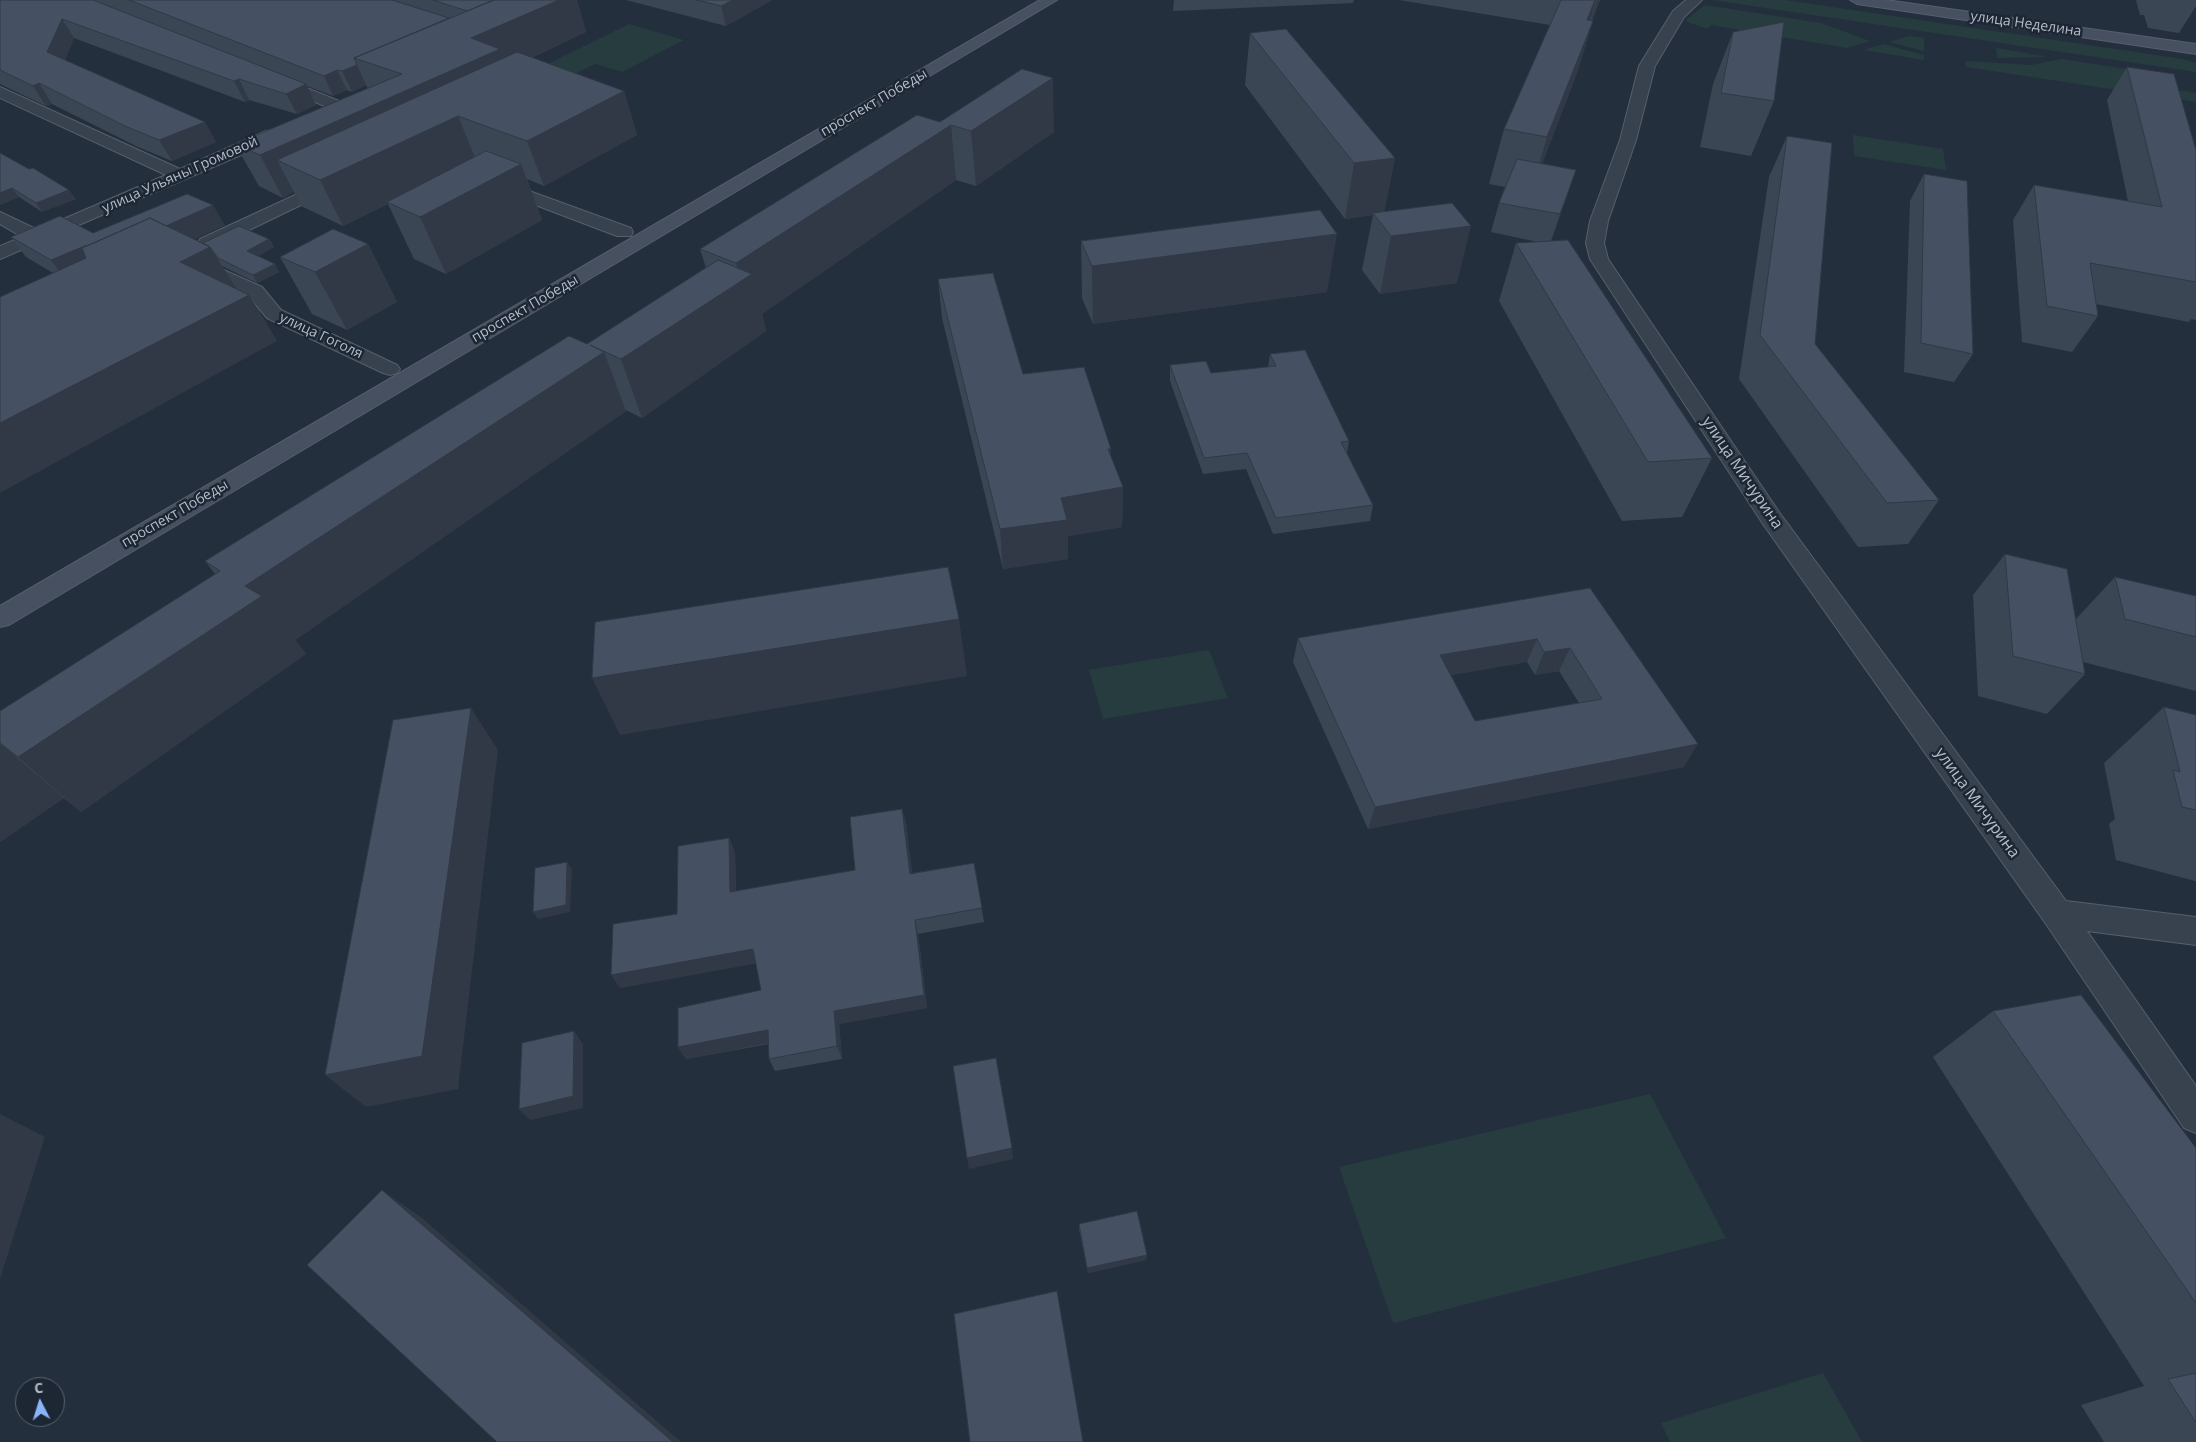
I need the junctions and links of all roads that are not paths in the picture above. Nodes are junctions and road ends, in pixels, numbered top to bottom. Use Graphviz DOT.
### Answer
graph roads {
  1 [pos="1021,0"];
  2 [pos="1050,0"];
  3 [pos="1695,0"];
  4 [pos="1857,0"];
  5 [pos="2196,48"];
  6 [pos="264,76"];
  7 [pos="0,92"];
  8 [pos="356,98"];
  9 [pos="338,106"];
  10 [pos="320,113"];
  11 [pos="285,129"];
  12 [pos="180,175"];
  13 [pos="348,176"];
  14 [pos="510,189"];
  15 [pos="0,217"];
  16 [pos="624,232"];
  17 [pos="37,237"];
  18 [pos="0,254"];
  19 [pos="390,368"];
  20 [pos="34,576"];
  21 [pos="0,618"];
  22 [pos="2057,914"];
  23 [pos="2196,931"];
  24 [pos="2196,1116"];
  1 -- 16 [label="main road, проспект Победы"];
  2 -- 21 [label="main road, проспект Победы"];
  3 -- 22 [label="street, улица Мичурина"];
  4 -- 5 [label="main road, улица Неделина"];
  6 -- 9 [label="street"];
  7 -- 12 [label="street"];
  8 -- 9 [label="street"];
  9 -- 10 [label="street"];
  11 -- 12 [label="street, улица Ульяны Громовой"];
  12 -- 17 [label="street, улица Ульяны Громовой"];
  13 -- 19 [label="street, улица Гоголя"];
  14 -- 16 [label="street"];
  15 -- 17 [label="street"];
  16 -- 19 [label="main road, проспект Победы"];
  17 -- 18 [label="street, улица Ульяны Громовой"];
  19 -- 20 [label="main road, проспект Победы"];
  22 -- 23 [label="street"];
  22 -- 24 [label="street, улица Мичурина"];
}
